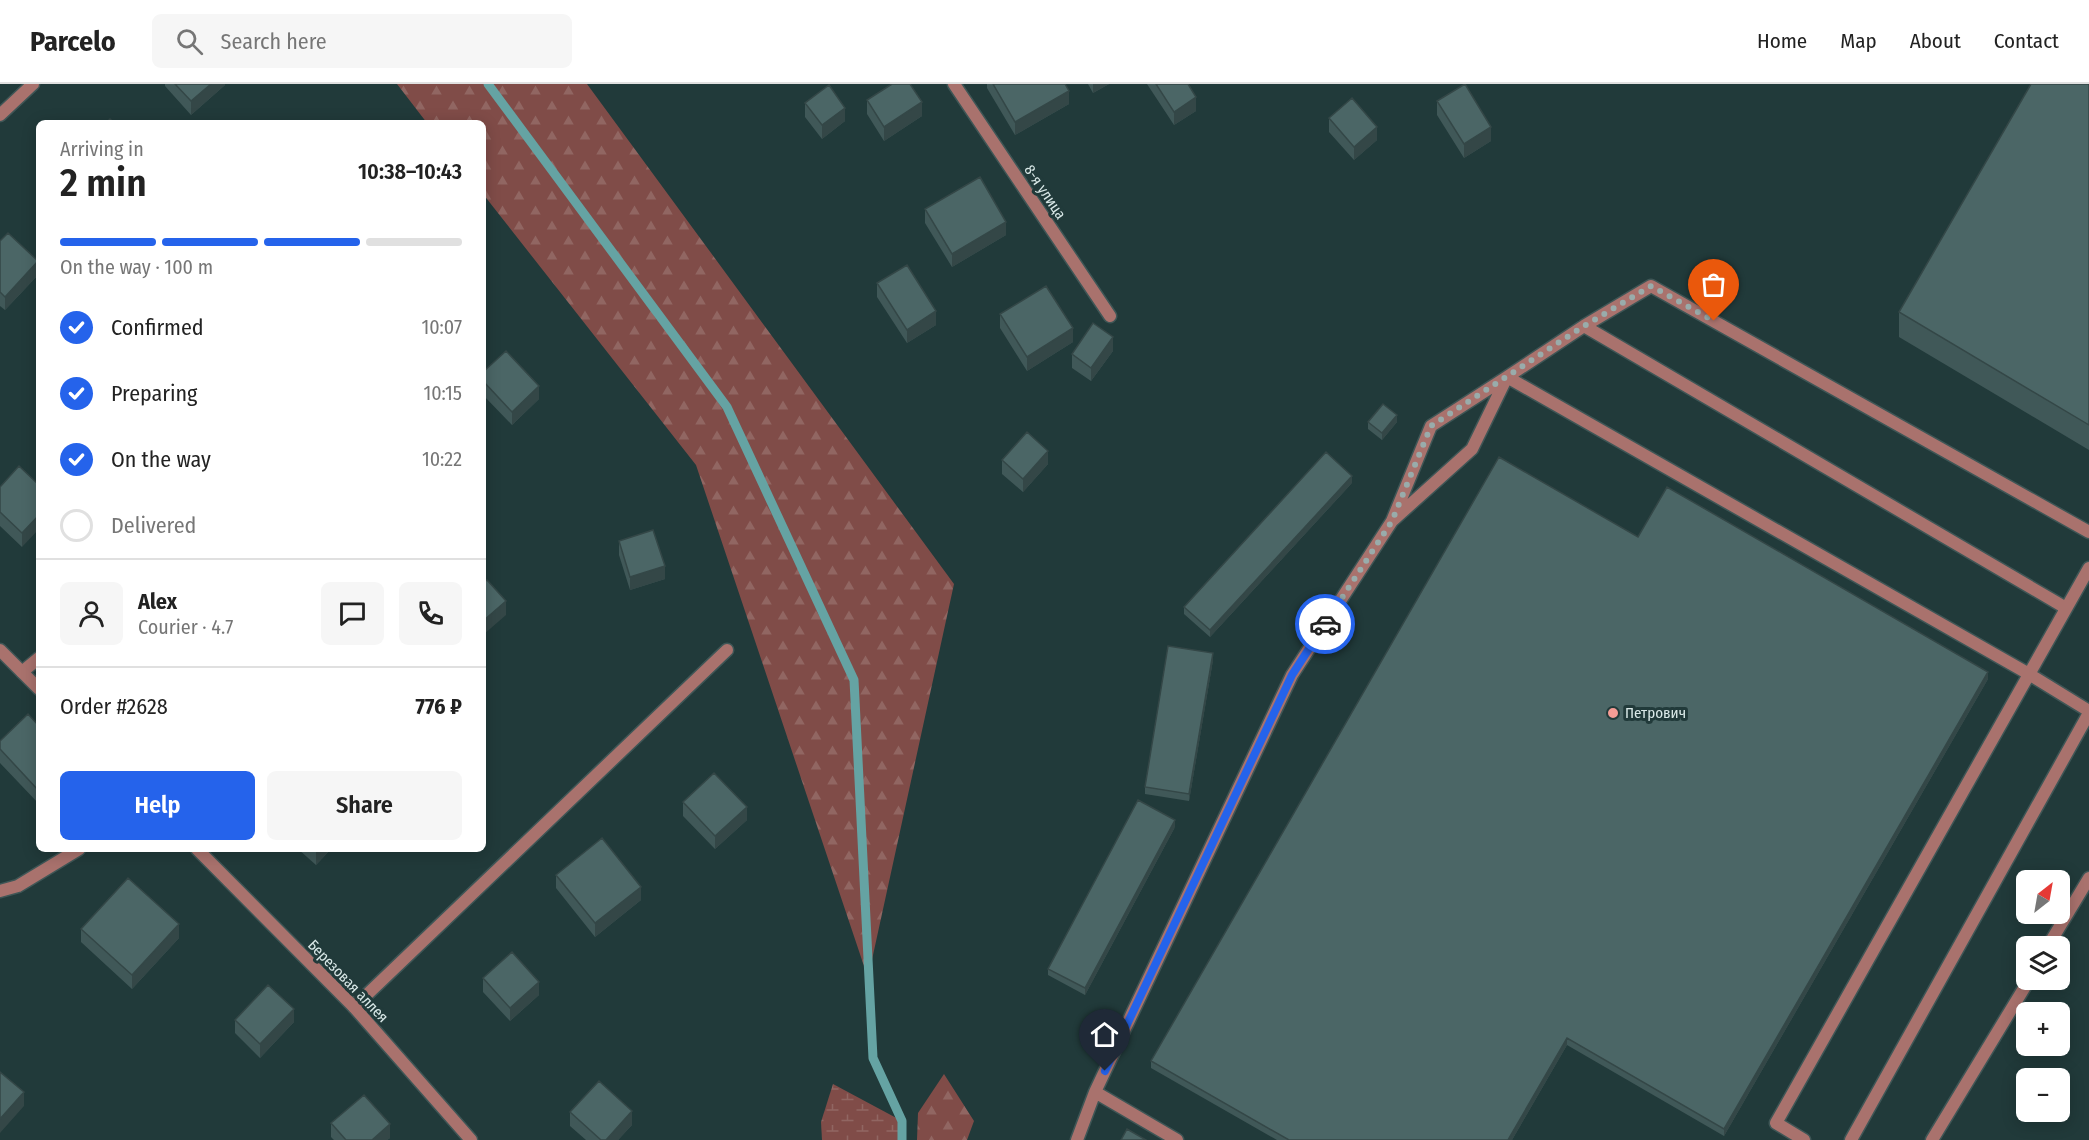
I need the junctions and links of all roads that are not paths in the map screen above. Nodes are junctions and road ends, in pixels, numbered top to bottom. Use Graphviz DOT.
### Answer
graph roads {
  1 [pos="33,84"];
  2 [pos="954,84"];
  3 [pos="0,115"];
  4 [pos="1110,316"];
  5 [pos="1584,326"];
  6 [pos="1507,377"];
  7 [pos="1392,521"];
  8 [pos="2089,532"];
  9 [pos="2089,568"];
  10 [pos="2066,608"];
  11 [pos="0,650"];
  12 [pos="727,650"];
  13 [pos="36,660"];
  14 [pos="22,672"];
  15 [pos="2029,674"];
  16 [pos="36,686"];
  17 [pos="2089,712"];
  18 [pos="74,852"];
  19 [pos="200,852"];
  20 [pos="2089,878"];
  21 [pos="0,891"];
  22 [pos="2054,936"];
  23 [pos="2023,990"];
  24 [pos="354,1007"];
  25 [pos="1095,1092"];
  26 [pos="471,1140"];
  27 [pos="1077,1140"];
  28 [pos="1177,1140"];
  29 [pos="1804,1140"];
  30 [pos="1851,1140"];
  31 [pos="1932,1140"];
  1 -- 3 [label="street"];
  2 -- 4 [label="street, 8-я улица"];
  5 -- 6 [label="street"];
  5 -- 8 [label="street"];
  5 -- 10 [label="street"];
  6 -- 7 [label="street"];
  6 -- 7 [label="street"];
  6 -- 15 [label="street"];
  7 -- 25 [label="street"];
  9 -- 10 [label="street"];
  10 -- 15 [label="street"];
  11 -- 14 [label="street"];
  12 -- 24 [label="street"];
  13 -- 14 [label="street"];
  14 -- 16 [label="street"];
  15 -- 17 [label="street"];
  15 -- 29 [label="street"];
  17 -- 30 [label="street"];
  18 -- 21 [label="street"];
  19 -- 24 [label="street, Березовая аллея"];
  20 -- 22 [label="street"];
  23 -- 31 [label="street"];
  24 -- 26 [label="street, Березовая аллея"];
  25 -- 27 [label="street"];
  25 -- 28 [label="street"];
}
